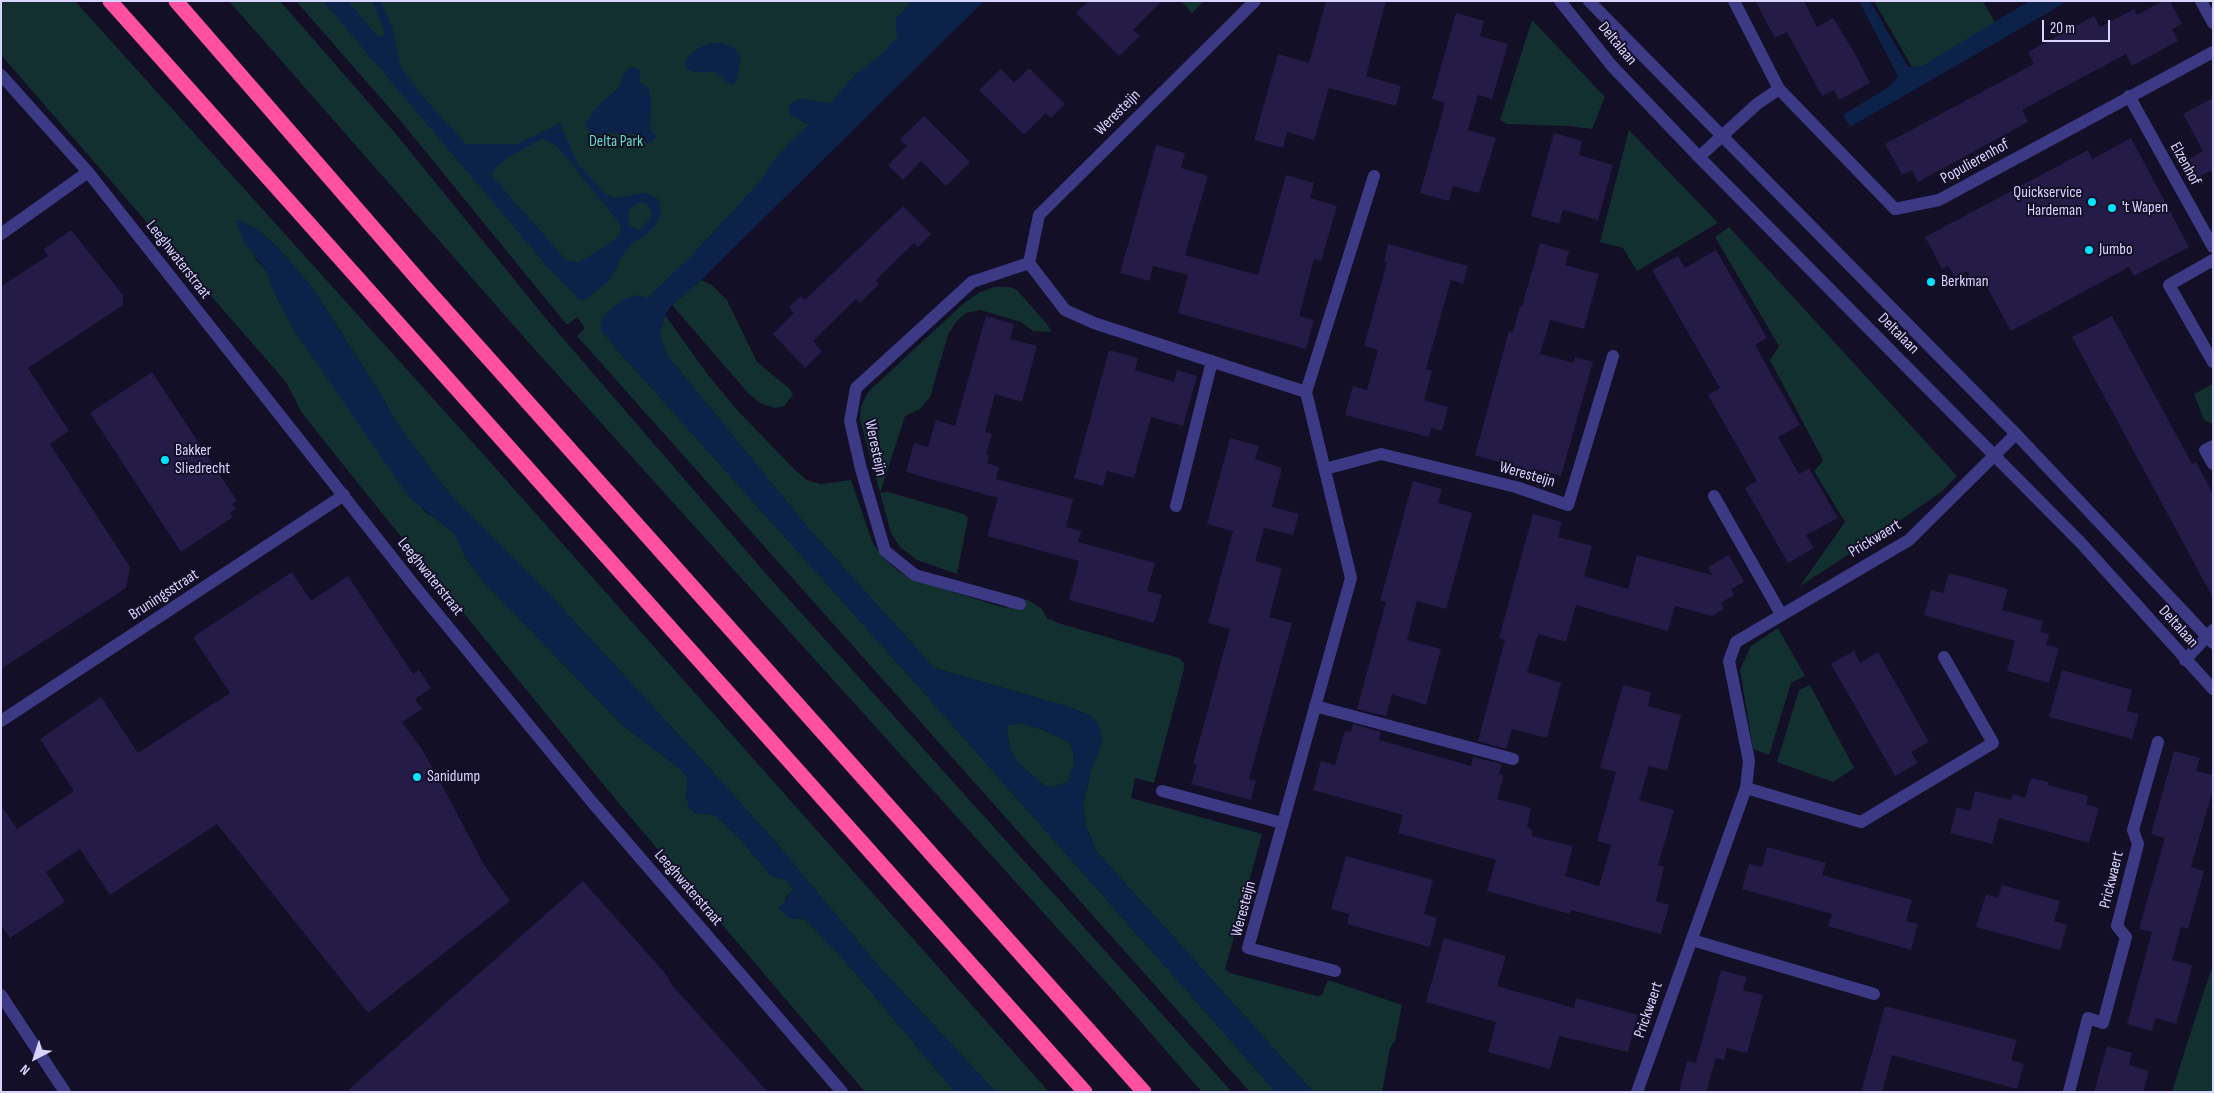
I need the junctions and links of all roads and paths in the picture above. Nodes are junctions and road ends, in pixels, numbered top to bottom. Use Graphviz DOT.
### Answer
graph roads {
  1 [pos="110,1"];
  2 [pos="176,1"];
  3 [pos="1255,1"];
  4 [pos="1560,1"];
  5 [pos="1589,1"];
  6 [pos="1734,1"];
  7 [pos="2201,1"];
  8 [pos="2213,23"];
  9 [pos="2213,52"];
  10 [pos="1,75"];
  11 [pos="1779,89"];
  12 [pos="2129,96"];
  13 [pos="1723,135"];
  14 [pos="1699,157"];
  15 [pos="88,172"];
  16 [pos="1374,176"];
  17 [pos="1,234"];
  18 [pos="2213,247"];
  19 [pos="2213,260"];
  20 [pos="1029,263"];
  21 [pos="1613,356"];
  22 [pos="1212,361"];
  23 [pos="2213,362"];
  24 [pos="1306,392"];
  25 [pos="2016,434"];
  26 [pos="2213,446"];
  27 [pos="1994,456"];
  28 [pos="2213,464"];
  29 [pos="1325,469"];
  30 [pos="344,495"];
  31 [pos="1714,496"];
  32 [pos="1176,506"];
  33 [pos="1020,604"];
  34 [pos="1781,614"];
  35 [pos="2211,637"];
  36 [pos="1944,657"];
  37 [pos="2185,660"];
  38 [pos="2213,689"];
  39 [pos="1315,706"];
  40 [pos="1,721"];
  41 [pos="2158,742"];
  42 [pos="1513,759"];
  43 [pos="1746,788"];
  44 [pos="1162,791"];
  45 [pos="1282,823"];
  46 [pos="1692,940"];
  47 [pos="1335,971"];
  48 [pos="1874,994"];
  49 [pos="1,995"];
  50 [pos="65,1092"];
  51 [pos="842,1092"];
  52 [pos="1085,1092"];
  53 [pos="1144,1092"];
  54 [pos="1637,1092"];
  55 [pos="2069,1092"];
  1 -- 52 [label="highway"];
  2 -- 53 [label="highway"];
  3 -- 20 [label="street, Weresteijn"];
  4 -- 14 [label="street, Deltalaan"];
  5 -- 13 [label="street, Deltalaan"];
  6 -- 11 [label="street, Populierenhof"];
  7 -- 8 [label="street"];
  9 -- 12 [label="street, Populierenhof"];
  10 -- 15 [label="street, Leeghwaterstraat"];
  11 -- 12 [label="street, Populierenhof"];
  11 -- 13 [label="street"];
  12 -- 18 [label="street, Elzenhof"];
  13 -- 14 [label="street"];
  13 -- 25 [label="street, Deltalaan"];
  14 -- 27 [label="street, Deltalaan"];
  15 -- 17 [label="street"];
  15 -- 30 [label="street, Leeghwaterstraat"];
  16 -- 24 [label="street"];
  19 -- 23 [label="street"];
  20 -- 22 [label="street"];
  20 -- 33 [label="street, Weresteijn"];
  21 -- 29 [label="street, Weresteijn"];
  22 -- 24 [label="street"];
  22 -- 32 [label="street"];
  24 -- 29 [label="street, Weresteijn"];
  25 -- 27 [label="street, Prickwaert"];
  25 -- 35 [label="street, Deltalaan"];
  26 -- 28 [label="street"];
  27 -- 34 [label="street, Prickwaert"];
  27 -- 37 [label="street, Deltalaan"];
  29 -- 39 [label="street, Weresteijn"];
  30 -- 40 [label="street, Bruningsstraat"];
  30 -- 51 [label="street, Leeghwaterstraat"];
  31 -- 34 [label="street"];
  34 -- 43 [label="street, Prickwaert"];
  35 -- 37 [label="street"];
  36 -- 43 [label="street"];
  37 -- 38 [label="street, Deltalaan"];
  39 -- 42 [label="street"];
  39 -- 45 [label="street, Weresteijn"];
  41 -- 55 [label="street, Prickwaert"];
  43 -- 46 [label="street, Prickwaert"];
  44 -- 45 [label="street"];
  45 -- 47 [label="street, Weresteijn"];
  46 -- 48 [label="street"];
  46 -- 54 [label="street, Prickwaert"];
  49 -- 50 [label="street"];
}
